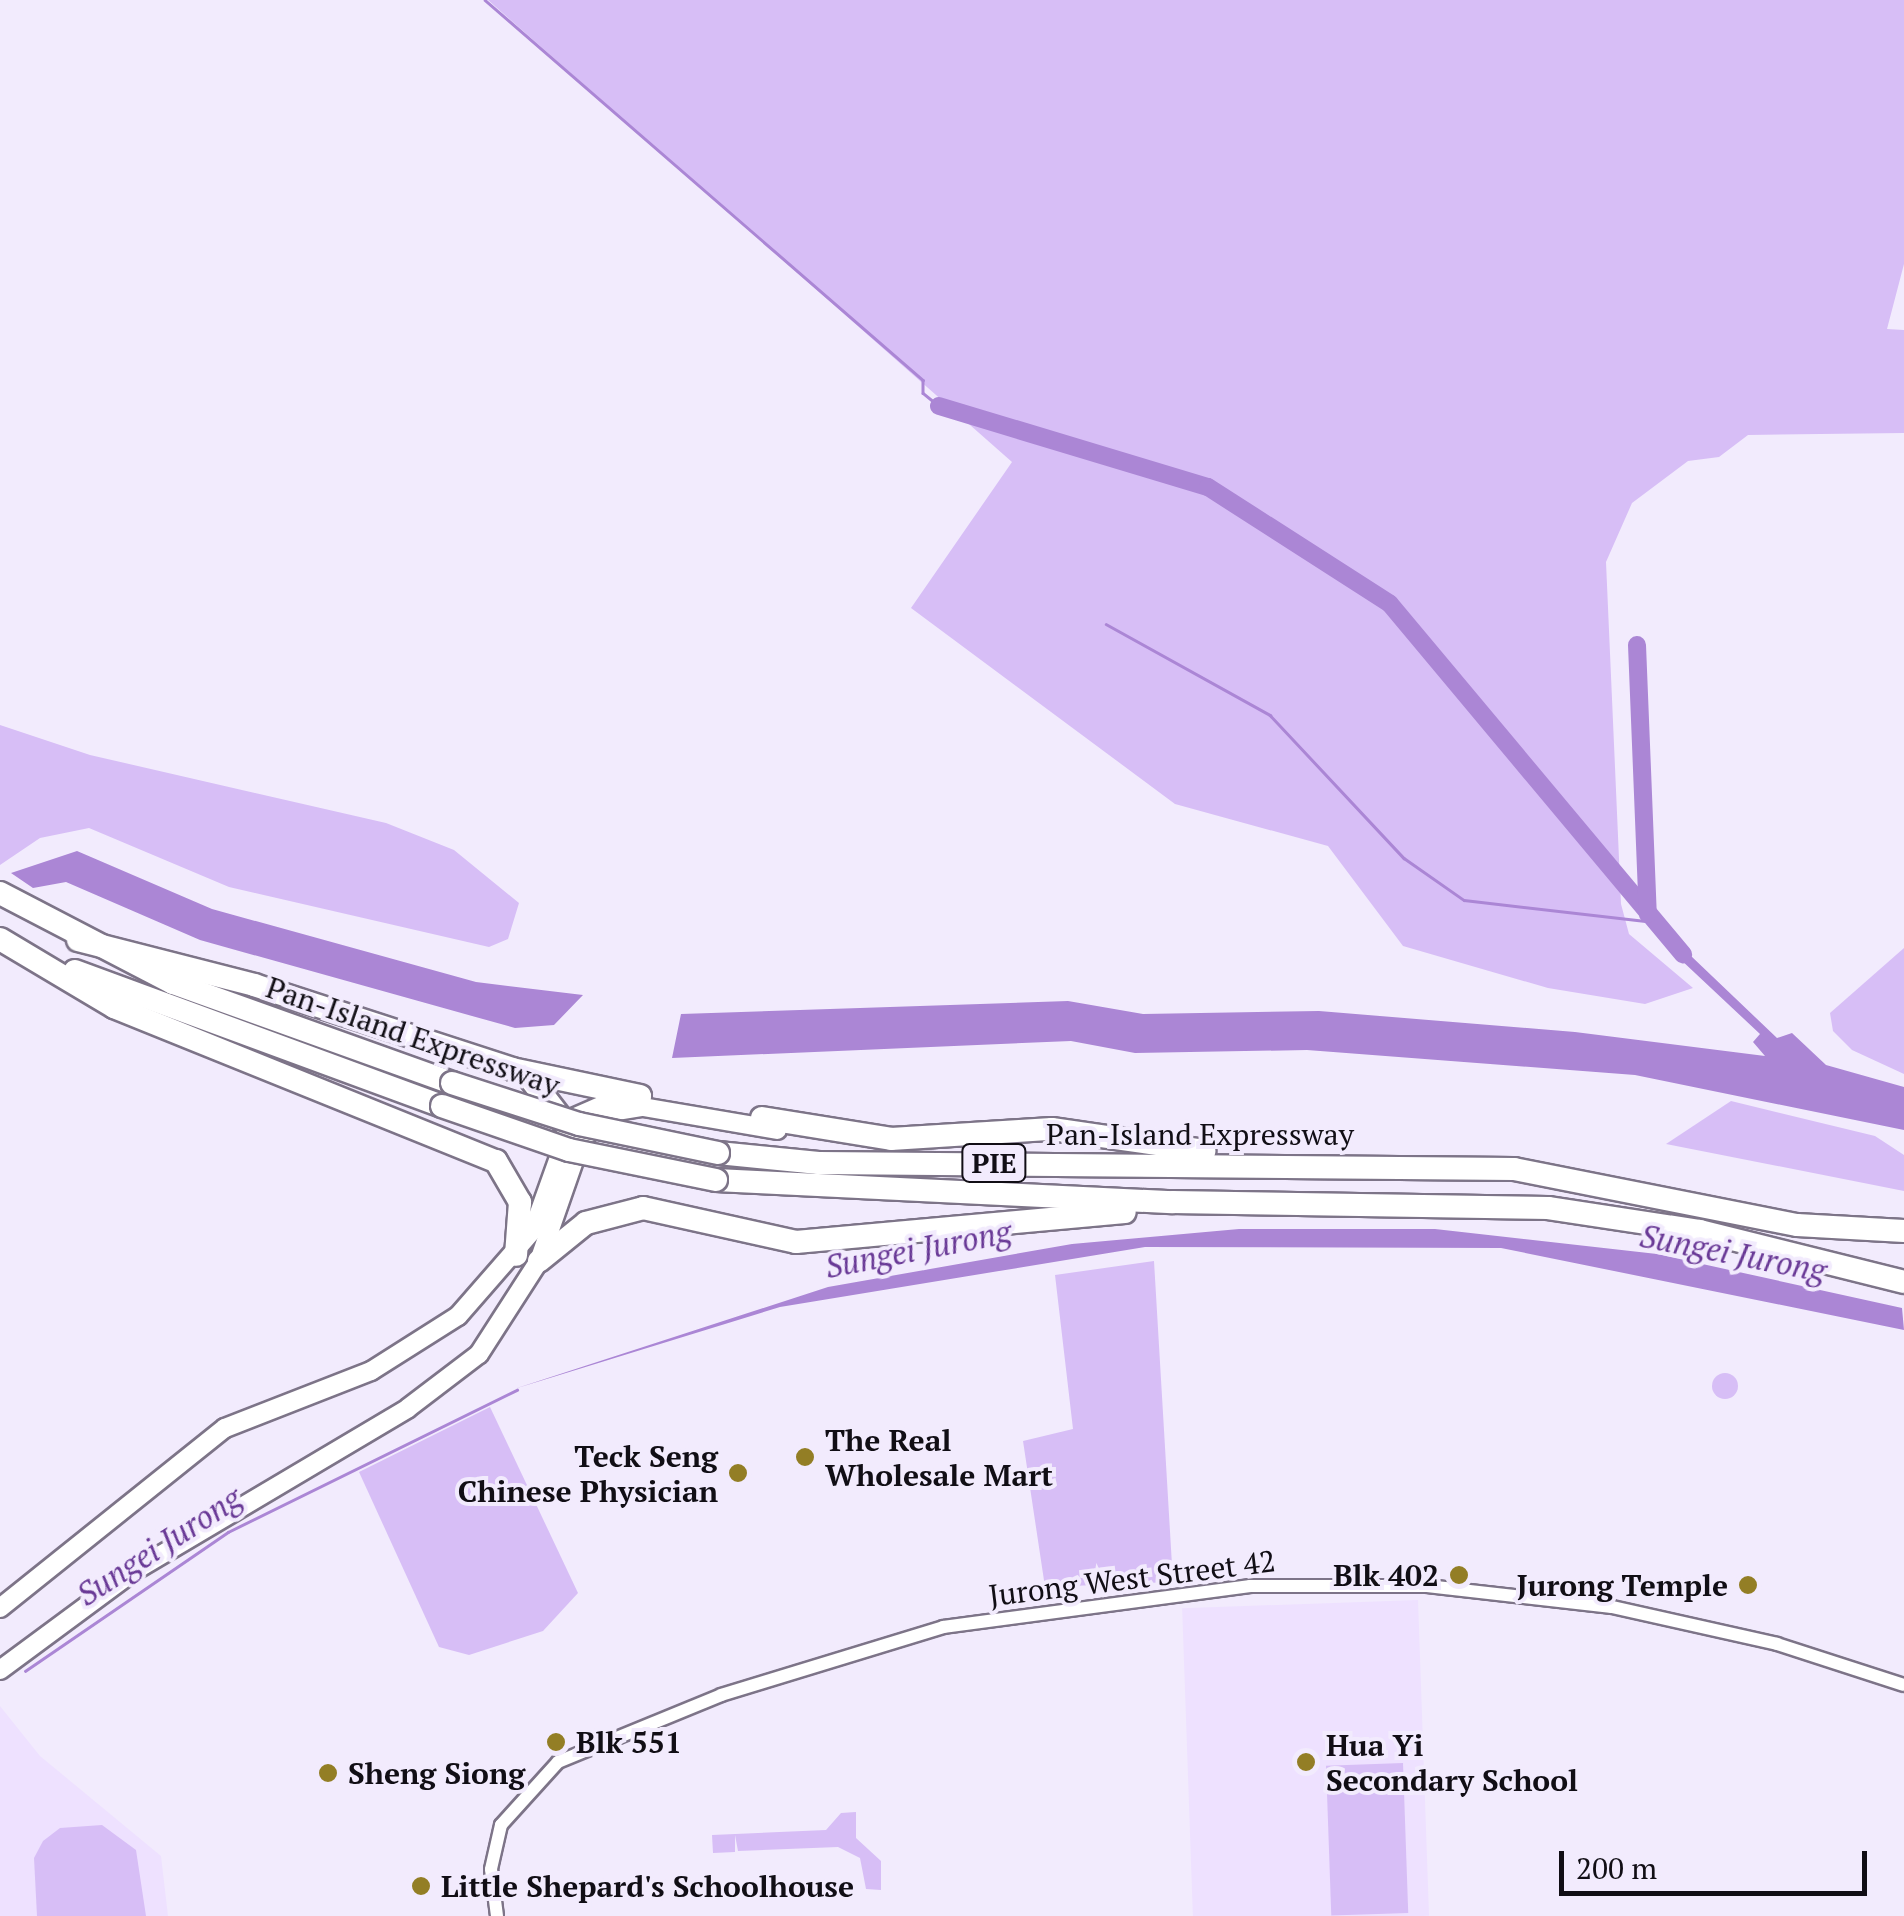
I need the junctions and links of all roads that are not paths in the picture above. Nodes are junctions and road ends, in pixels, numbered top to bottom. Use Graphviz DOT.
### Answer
graph roads {
  1 [pos="0,893"];
  2 [pos="0,938"];
  3 [pos="78,940"];
  4 [pos="512,1069"];
  5 [pos="640,1096"];
  6 [pos="762,1118"];
  7 [pos="816,1127"];
  8 [pos="575,1133"];
  9 [pos="1271,1164"];
  10 [pos="1198,1203"];
  11 [pos="1904,1231"];
  12 [pos="528,1258"];
  13 [pos="1904,1282"];
  14 [pos="0,1608"];
  15 [pos="0,1670"];
  16 [pos="1904,1685"];
  17 [pos="497,1916"];
  1 -- 3 [label="highway, Pan-Island Expressway / PIE"];
  2 -- 10 [label="highway, Pan-Island Expressway / PIE, bridge"];
  2 -- 12 [label="highway"];
  3 -- 4 [label="highway"];
  3 -- 9 [label="highway, Pan-Island Expressway / PIE, bridge"];
  4 -- 5 [label="highway"];
  4 -- 8 [label="highway"];
  5 -- 6 [label="main road"];
  5 -- 8 [label="main road"];
  6 -- 7 [label="highway"];
  7 -- 8 [label="main road"];
  7 -- 9 [label="highway"];
  8 -- 12 [label="main road"];
  9 -- 11 [label="highway, Pan-Island Expressway / PIE"];
  10 -- 12 [label="highway"];
  10 -- 13 [label="highway, Pan-Island Expressway / PIE"];
  12 -- 14 [label="main road"];
  12 -- 15 [label="main road"];
  16 -- 17 [label="street, Jurong West Street 42"];
}
